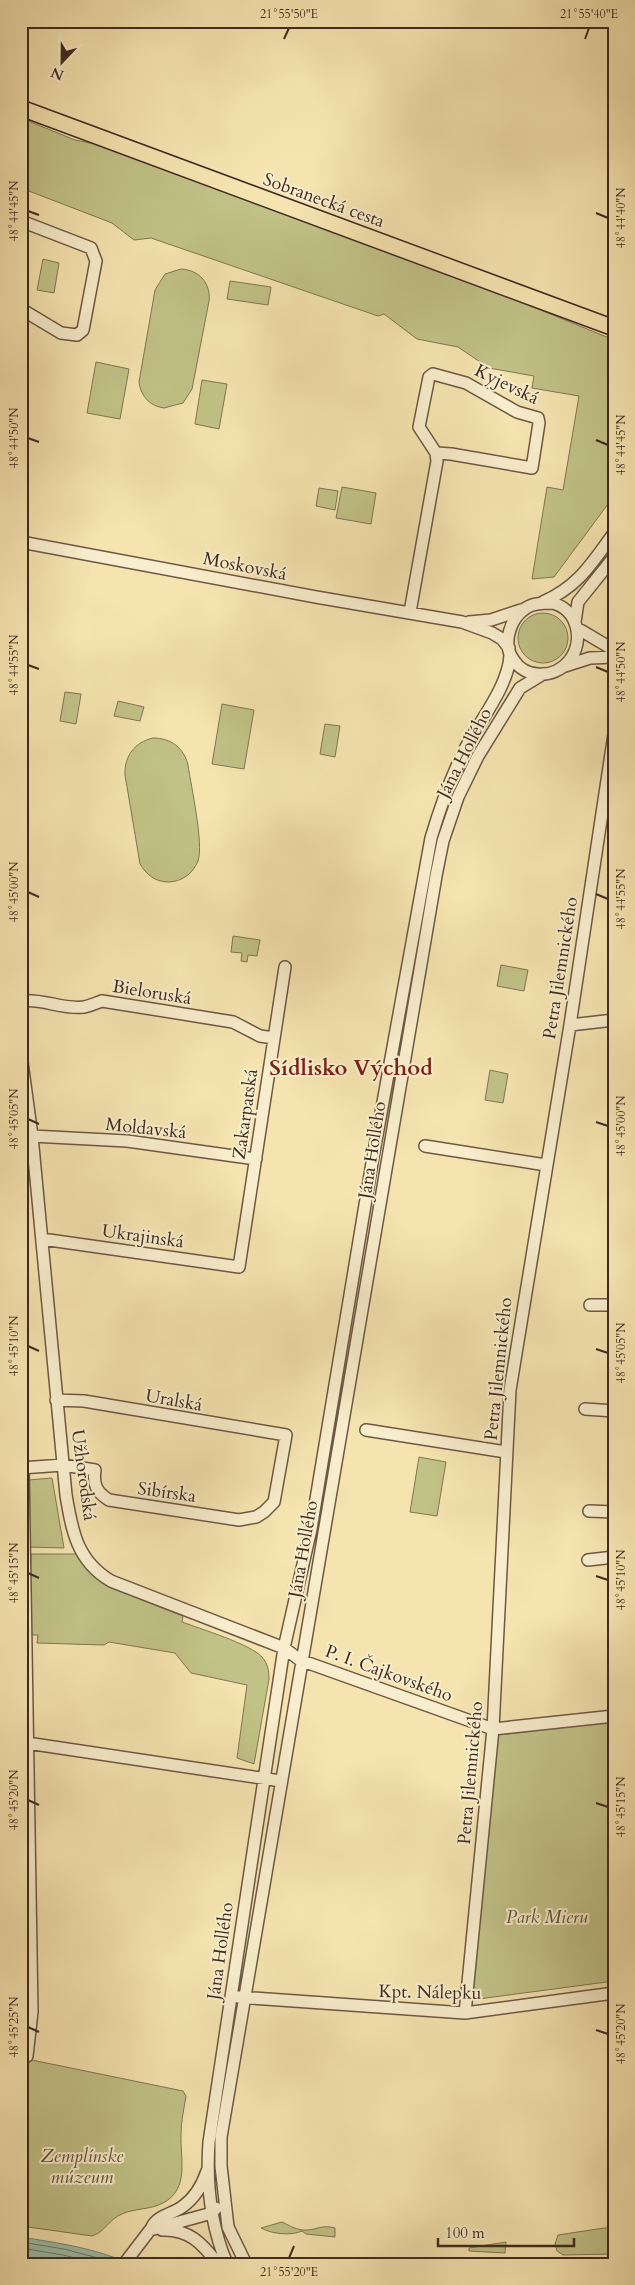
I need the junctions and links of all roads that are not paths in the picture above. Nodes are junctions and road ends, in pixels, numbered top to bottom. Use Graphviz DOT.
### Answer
graph roads {
  1 [pos="21,108"];
  2 [pos="21,221"];
  3 [pos="21,309"];
  4 [pos="614,328"];
  5 [pos="436,453"];
  6 [pos="614,533"];
  7 [pos="21,542"];
  8 [pos="614,557"];
  9 [pos="538,604"];
  10 [pos="525,608"];
  11 [pos="410,612"];
  12 [pos="462,622"];
  13 [pos="576,625"];
  14 [pos="614,650"];
  15 [pos="509,652"];
  16 [pos="614,658"];
  17 [pos="563,667"];
  18 [pos="543,674"];
  19 [pos="614,734"];
  20 [pos="445,794"];
  21 [pos="458,797"];
  22 [pos="410,948"];
  23 [pos="423,950"];
  24 [pos="285,966"];
  25 [pos="21,1001"];
  26 [pos="614,1020"];
  27 [pos="570,1025"];
  28 [pos="274,1038"];
  29 [pos="21,1055"];
  30 [pos="25,1111"];
  31 [pos="32,1136"];
  32 [pos="425,1146"];
  33 [pos="256,1159"];
  34 [pos="546,1166"];
  35 [pos="42,1239"];
  36 [pos="239,1267"];
  37 [pos="350,1303"];
  38 [pos="590,1305"];
  39 [pos="614,1305"];
  40 [pos="363,1306"];
  41 [pos="56,1400"];
  42 [pos="584,1409"];
  43 [pos="614,1411"];
  44 [pos="366,1430"];
  45 [pos="286,1435"];
  46 [pos="506,1452"];
  47 [pos="63,1465"];
  48 [pos="22,1468"];
  49 [pos="589,1511"];
  50 [pos="614,1512"];
  51 [pos="256,1517"];
  52 [pos="311,1529"];
  53 [pos="324,1531"];
  54 [pos="614,1557"];
  55 [pos="588,1560"];
  56 [pos="23,1609"];
  57 [pos="284,1648"];
  58 [pos="300,1660"];
  59 [pos="614,1716"];
  60 [pos="493,1729"];
  61 [pos="27,1743"];
  62 [pos="263,1778"];
  63 [pos="281,1781"];
  64 [pos="255,1833"];
  65 [pos="272,1836"];
  66 [pos="614,1993"];
  67 [pos="232,1996"];
  68 [pos="245,1997"];
  69 [pos="465,2013"];
  70 [pos="27,2056"];
  71 [pos="208,2170"];
  72 [pos="224,2199"];
  73 [pos="182,2206"];
  74 [pos="212,2213"];
  75 [pos="228,2227"];
  76 [pos="150,2230"];
  77 [pos="124,2264"];
  78 [pos="218,2264"];
  79 [pos="227,2264"];
  80 [pos="246,2264"];
  1 -- 4 [label="main road, Sobranecká cesta"];
  2 -- 3 [label="street"];
  5 -- 5 [label="street, Kyjevská"];
  5 -- 11 [label="street"];
  6 -- 9 [label="street"];
  7 -- 11 [label="street, Moskovská"];
  8 -- 13 [label="street"];
  9 -- 10 [label="street"];
  9 -- 13 [label="street"];
  10 -- 12 [label="street"];
  10 -- 15 [label="street"];
  11 -- 12 [label="street, Moskovská"];
  12 -- 15 [label="street"];
  13 -- 14 [label="street"];
  13 -- 17 [label="street"];
  15 -- 18 [label="street"];
  15 -- 20 [label="street, Jána Hollého"];
  16 -- 17 [label="street"];
  17 -- 18 [label="street"];
  18 -- 21 [label="street, Jána Hollého"];
  19 -- 27 [label="street, Petra Jilemnického"];
  20 -- 21 [label="street"];
  20 -- 22 [label="street, Jána Hollého"];
  21 -- 23 [label="street, Jána Hollého"];
  22 -- 23 [label="street"];
  22 -- 37 [label="street, Jána Hollého"];
  23 -- 40 [label="street, Jána Hollého"];
  24 -- 28 [label="street, Zakarpatská"];
  25 -- 28 [label="street, Bieloruská"];
  26 -- 27 [label="street"];
  27 -- 34 [label="street, Petra Jilemnického"];
  28 -- 33 [label="street, Zakarpatská"];
  29 -- 30 [label="street, Užhorodská"];
  30 -- 31 [label="street, Užhorodská"];
  31 -- 33 [label="street, Moldavská"];
  31 -- 35 [label="street, Užhorodská"];
  32 -- 34 [label="street"];
  33 -- 36 [label="street, Zakarpatská"];
  34 -- 46 [label="street, Petra Jilemnického"];
  35 -- 36 [label="street, Ukrajinská"];
  35 -- 41 [label="street, Užhorodská"];
  37 -- 40 [label="street"];
  37 -- 52 [label="street, Jána Hollého"];
  38 -- 39 [label="street"];
  40 -- 53 [label="street, Jána Hollého"];
  41 -- 45 [label="street, Uralská"];
  41 -- 47 [label="street, Užhorodská"];
  42 -- 43 [label="street"];
  44 -- 46 [label="street"];
  45 -- 51 [label="street, Jána Hollého"];
  46 -- 60 [label="street, Petra Jilemnického"];
  47 -- 48 [label="street"];
  47 -- 51 [label="street, Sibírska"];
  47 -- 57 [label="street, Užhorodská"];
  48 -- 56 [label="street"];
  49 -- 50 [label="street"];
  52 -- 53 [label="street"];
  52 -- 57 [label="street, Jána Hollého"];
  53 -- 58 [label="street, Jána Hollého"];
  54 -- 55 [label="street"];
  56 -- 61 [label="street"];
  57 -- 58 [label="street"];
  57 -- 62 [label="street, Jána Hollého"];
  58 -- 60 [label="street, P. I. Čajkovského"];
  58 -- 63 [label="street, Jána Hollého"];
  59 -- 60 [label="street, P. I. Čajkovského"];
  60 -- 69 [label="street, Petra Jilemnického"];
  61 -- 62 [label="street"];
  61 -- 70 [label="street"];
  62 -- 63 [label="street"];
  62 -- 64 [label="street, Jána Hollého"];
  63 -- 65 [label="street, Jána Hollého"];
  64 -- 65 [label="street"];
  64 -- 67 [label="street, Jána Hollého"];
  65 -- 68 [label="street, Jána Hollého"];
  66 -- 69 [label="street, Kpt. Nálepku"];
  67 -- 68 [label="street, Kpt. Nálepku"];
  67 -- 71 [label="street, Jána Hollého"];
  68 -- 69 [label="street, Kpt. Nálepku"];
  68 -- 72 [label="street, Jána Hollého"];
  71 -- 73 [label="street"];
  71 -- 74 [label="street, Jána Hollého"];
  72 -- 74 [label="street"];
  72 -- 75 [label="street, Jána Hollého"];
  73 -- 74 [label="street"];
  73 -- 76 [label="street"];
  74 -- 75 [label="street"];
  74 -- 76 [label="street"];
  74 -- 79 [label="street, Jána Hollého"];
  75 -- 80 [label="street"];
  76 -- 77 [label="street"];
  76 -- 78 [label="street"];
}
